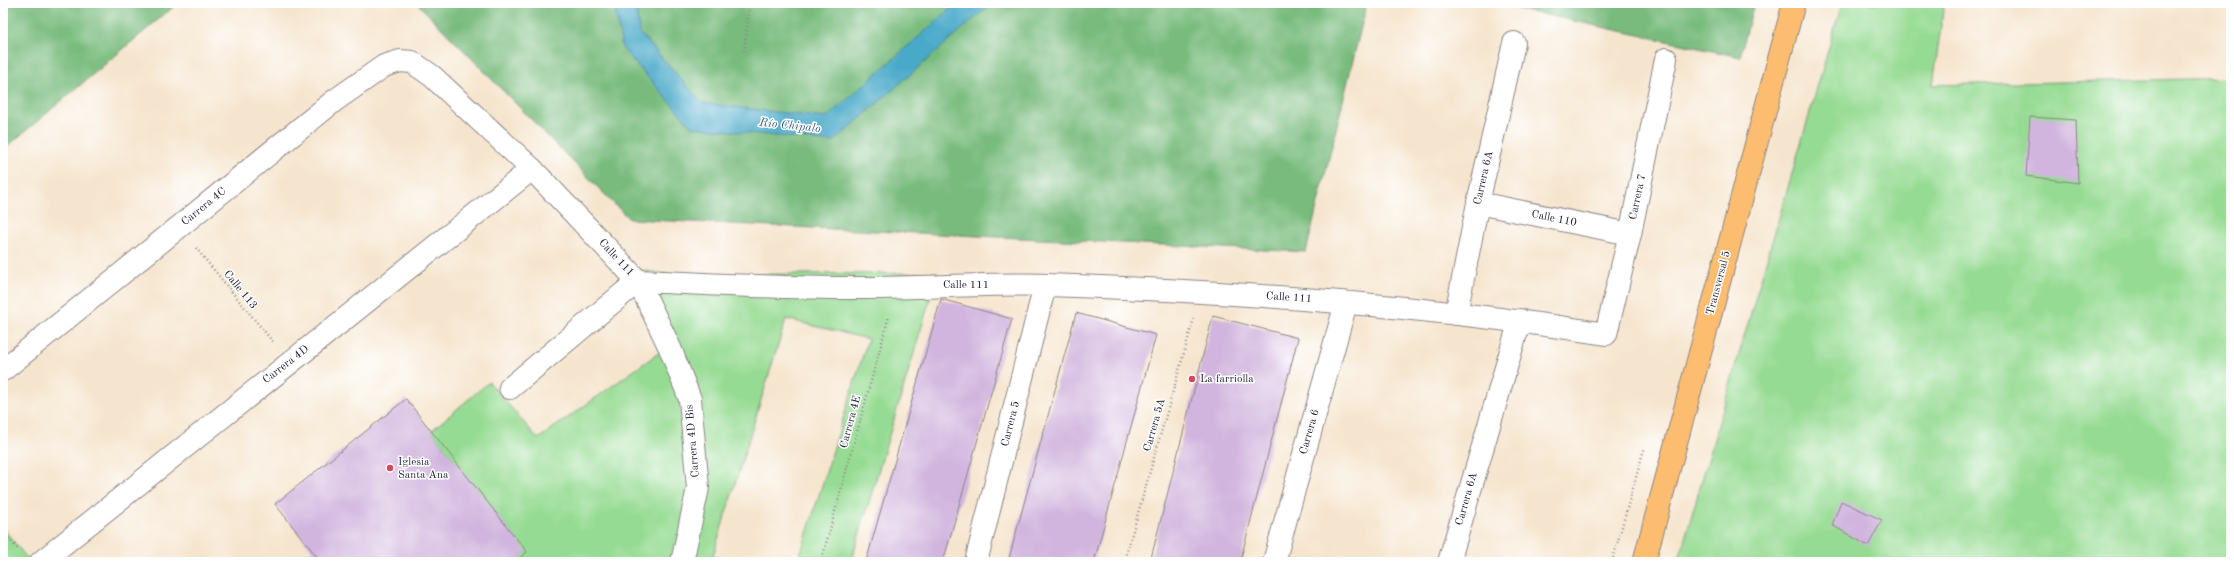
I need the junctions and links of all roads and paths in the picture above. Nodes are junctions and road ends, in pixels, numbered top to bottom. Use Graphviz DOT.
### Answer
graph roads {
  1 [pos="750,3"];
  2 [pos="1794,3"];
  3 [pos="1514,43"];
  4 [pos="744,51"];
  5 [pos="1666,59"];
  6 [pos="412,62"];
  7 [pos="532,169"];
  8 [pos="1478,203"];
  9 [pos="179,227"];
  10 [pos="1630,234"];
  11 [pos="638,281"];
  12 [pos="1045,285"];
  13 [pos="896,287"];
  14 [pos="1201,292"];
  15 [pos="1346,303"];
  16 [pos="1456,314"];
  17 [pos="1520,320"];
  18 [pos="1606,334"];
  19 [pos="289,362"];
  20 [pos="3,370"];
  21 [pos="510,388"];
  22 [pos="41,562"];
  23 [pos="682,562"];
  24 [pos="821,562"];
  25 [pos="976,562"];
  26 [pos="1124,562"];
  27 [pos="1274,562"];
  28 [pos="1448,562"];
  29 [pos="1644,562"];
  1 -- 4 [label="path"];
  2 -- 29 [label="main road, Transversal 5"];
  3 -- 8 [label="street, Carrera 6A"];
  5 -- 10 [label="street, Carrera 7"];
  6 -- 7 [label="street, Calle 111"];
  6 -- 9 [label="street, Carrera 4C"];
  7 -- 11 [label="street, Calle 111"];
  7 -- 19 [label="street, Carrera 4D"];
  8 -- 10 [label="street, Calle 110"];
  8 -- 16 [label="street, Carrera 6A"];
  9 -- 19 [label="path, Calle 113"];
  9 -- 20 [label="street, Carrera 4C"];
  10 -- 18 [label="street, Carrera 7"];
  11 -- 13 [label="street, Calle 111"];
  11 -- 21 [label="street"];
  11 -- 23 [label="street, Carrera 4D Bis"];
  12 -- 13 [label="street, Calle 111"];
  12 -- 14 [label="street, Calle 111"];
  12 -- 25 [label="street, Carrera 5"];
  13 -- 24 [label="path, Carrera 4E"];
  14 -- 15 [label="street, Calle 111"];
  14 -- 26 [label="path, Carrera 5A"];
  15 -- 16 [label="street, Calle 111"];
  15 -- 27 [label="street, Carrera 6"];
  16 -- 17 [label="street, Calle 111"];
  17 -- 18 [label="street, Calle 111"];
  17 -- 28 [label="street, Carrera 6A"];
  19 -- 22 [label="street, Carrera 4D"];
}
